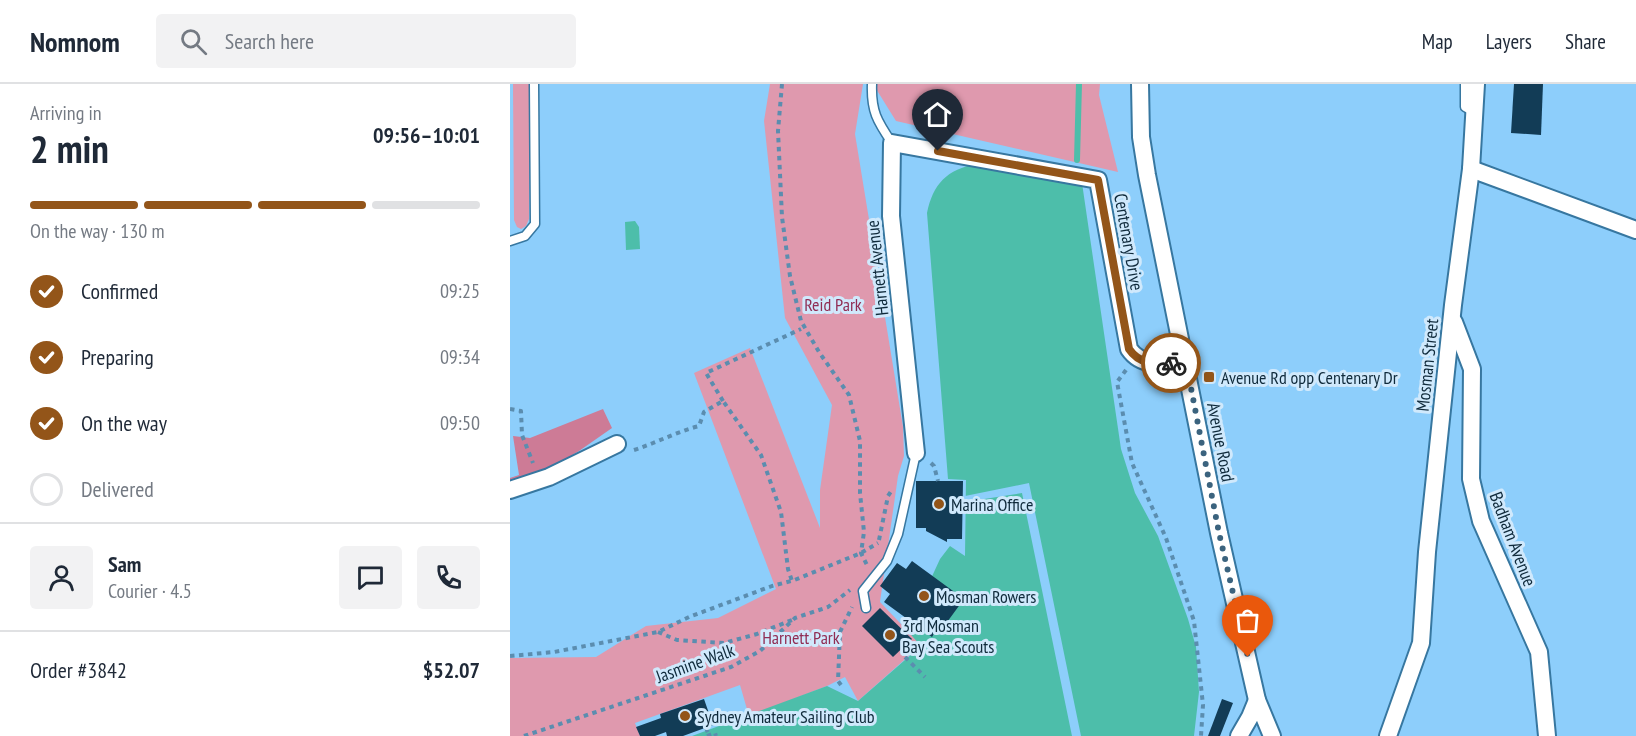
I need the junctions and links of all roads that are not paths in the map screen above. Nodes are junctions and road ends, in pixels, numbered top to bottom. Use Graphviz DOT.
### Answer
graph roads {
  1 [pos="534,84"];
  2 [pos="872,84"];
  3 [pos="1140,84"];
  4 [pos="1465,84"];
  5 [pos="1476,84"];
  6 [pos="1474,112"];
  7 [pos="892,143"];
  8 [pos="1471,169"];
  9 [pos="1636,230"];
  10 [pos="510,241"];
  11 [pos="1452,319"];
  12 [pos="1186,362"];
  13 [pos="617,444"];
  14 [pos="916,453"];
  15 [pos="510,490"];
  16 [pos="866,608"];
  17 [pos="1257,700"];
  18 [pos="1239,736"];
  19 [pos="1272,736"];
  20 [pos="1388,736"];
  21 [pos="1547,736"];
  1 -- 10 [label="lane"];
  2 -- 7 [label="lane"];
  3 -- 12 [label="street, Avenue Road"];
  4 -- 6 [label="lane"];
  5 -- 6 [label="street, Mosman Street"];
  6 -- 8 [label="street, Mosman Street"];
  7 -- 12 [label="street, Centenary Drive"];
  7 -- 14 [label="street, Harnett Avenue"];
  8 -- 9 [label="street"];
  8 -- 11 [label="street, Mosman Street"];
  11 -- 20 [label="street, Mosman Street"];
  11 -- 21 [label="street, Badham Avenue"];
  12 -- 17 [label="street, Avenue Road"];
  13 -- 15 [label="street"];
  14 -- 16 [label="lane"];
  17 -- 18 [label="street"];
  17 -- 19 [label="street, Avenue Road"];
}
